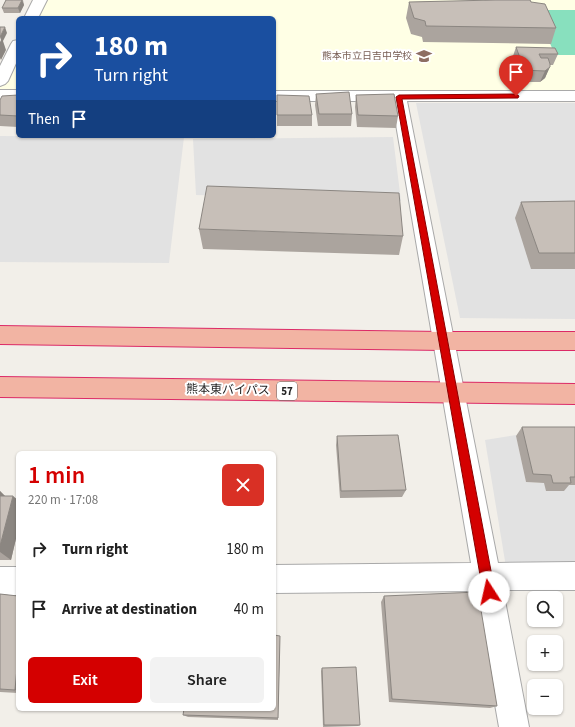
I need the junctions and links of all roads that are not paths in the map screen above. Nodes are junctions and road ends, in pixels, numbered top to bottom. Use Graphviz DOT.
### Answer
graph roads {
  1 [pos="40,0"];
  2 [pos="32,16"];
  3 [pos="16,48"];
  4 [pos="0,81"];
  5 [pos="0,94"];
  6 [pos="16,95"];
  7 [pos="276,96"];
  8 [pos="575,96"];
  9 [pos="399,97"];
  10 [pos="0,335"];
  11 [pos="443,341"];
  12 [pos="575,341"];
  13 [pos="0,387"];
  14 [pos="453,394"];
  15 [pos="575,394"];
  16 [pos="575,576"];
  17 [pos="486,577"];
  18 [pos="276,579"];
  19 [pos="0,581"];
  20 [pos="16,581"];
  21 [pos="514,727"];
  1 -- 2 [label="street"];
  3 -- 4 [label="street"];
  5 -- 6 [label="street"];
  7 -- 9 [label="street"];
  8 -- 9 [label="street"];
  9 -- 11 [label="street"];
  10 -- 11 [label="highway"];
  11 -- 12 [label="highway"];
  11 -- 14 [label="street"];
  13 -- 14 [label="highway, 熊本東バイパス / 57"];
  14 -- 15 [label="highway, 熊本東バイパス / 57"];
  14 -- 17 [label="street"];
  16 -- 17 [label="street"];
  17 -- 18 [label="street"];
  17 -- 21 [label="street"];
  19 -- 20 [label="street"];
}
